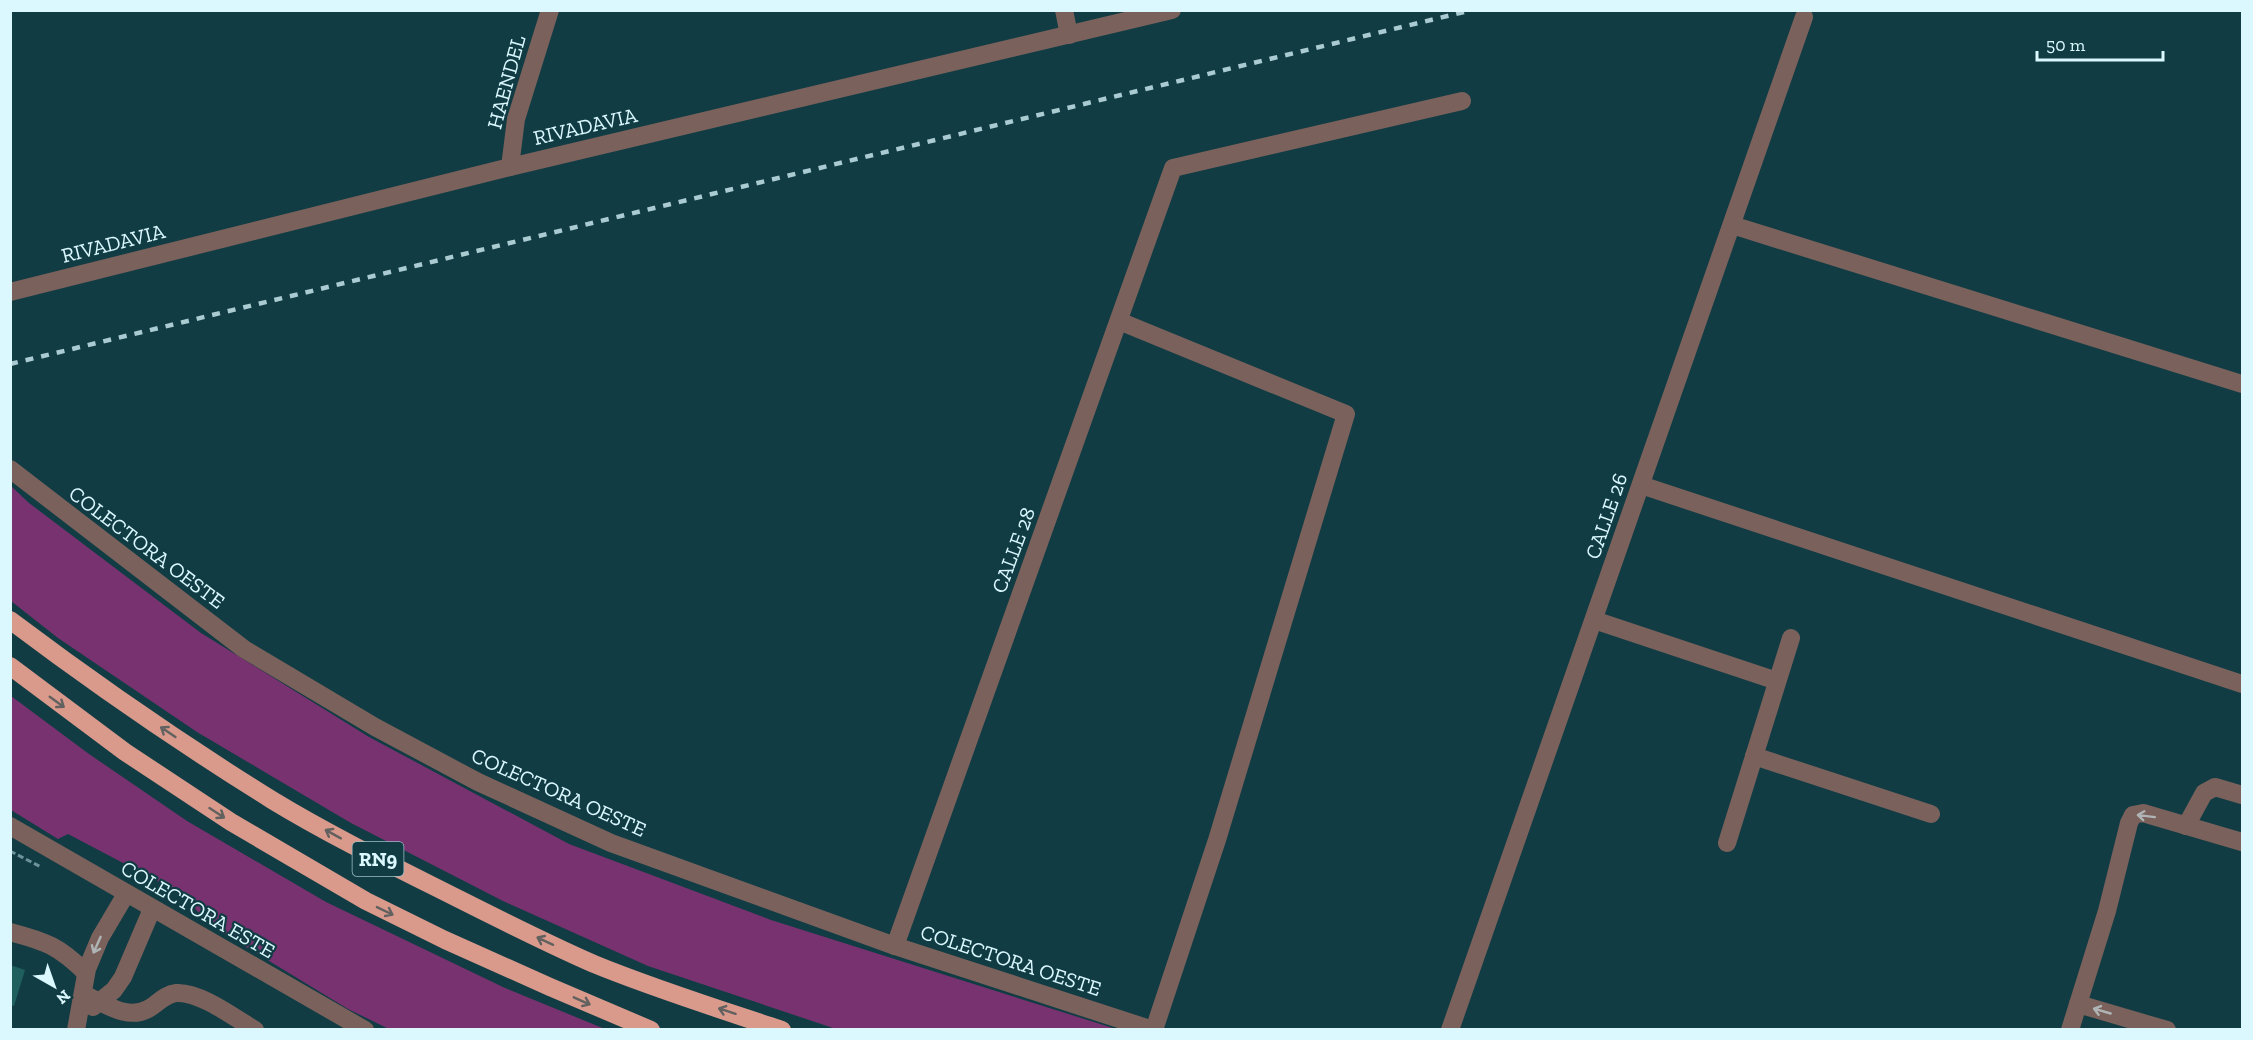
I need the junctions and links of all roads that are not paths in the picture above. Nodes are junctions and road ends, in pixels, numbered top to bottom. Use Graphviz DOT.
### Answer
graph roads {
  1 [pos="550,10"];
  2 [pos="1064,10"];
  3 [pos="1172,10"];
  4 [pos="1804,17"];
  5 [pos="1069,35"];
  6 [pos="1462,101"];
  7 [pos="510,167"];
  8 [pos="1732,225"];
  9 [pos="10,292"];
  10 [pos="1119,321"];
  11 [pos="2242,384"];
  12 [pos="10,469"];
  13 [pos="1641,485"];
  14 [pos="10,620"];
  15 [pos="1594,620"];
  16 [pos="1791,638"];
  17 [pos="10,666"];
  18 [pos="1778,681"];
  19 [pos="2242,684"];
  20 [pos="1754,756"];
  21 [pos="2242,795"];
  22 [pos="1931,814"];
  23 [pos="10,826"];
  24 [pos="2186,826"];
  25 [pos="2242,842"];
  26 [pos="1727,843"];
  27 [pos="126,894"];
  28 [pos="152,909"];
  29 [pos="10,932"];
  30 [pos="894,946"];
  31 [pos="86,973"];
  32 [pos="91,998"];
  33 [pos="2078,1004"];
  34 [pos="77,1025"];
  35 [pos="255,1029"];
  36 [pos="365,1029"];
  37 [pos="651,1029"];
  38 [pos="782,1029"];
  39 [pos="1153,1029"];
  40 [pos="1450,1029"];
  41 [pos="2070,1029"];
  42 [pos="2167,1029"];
  1 -- 7 [label="street, HAENDEL"];
  2 -- 5 [label="street"];
  3 -- 5 [label="street, RIVADAVIA"];
  4 -- 8 [label="street, CALLE 26"];
  5 -- 7 [label="street, RIVADAVIA"];
  6 -- 10 [label="street, CALLE 28"];
  7 -- 9 [label="street, RIVADAVIA"];
  8 -- 11 [label="street"];
  8 -- 13 [label="street, CALLE 26"];
  10 -- 30 [label="street, CALLE 28"];
  10 -- 39 [label="street"];
  12 -- 30 [label="street, COLECTORA OESTE"];
  13 -- 15 [label="street, CALLE 26"];
  13 -- 19 [label="street"];
  38 -- 14 [label="highway, RN9, one-way"];
  15 -- 18 [label="street"];
  15 -- 40 [label="street, CALLE 26"];
  16 -- 18 [label="street"];
  17 -- 37 [label="highway, RN9, one-way"];
  18 -- 20 [label="street"];
  20 -- 22 [label="street"];
  20 -- 26 [label="street"];
  21 -- 24 [label="street"];
  23 -- 27 [label="street, COLECTORA ESTE"];
  24 -- 25 [label="street"];
  24 -- 33 [label="street, one-way"];
  27 -- 28 [label="street, COLECTORA ESTE"];
  27 -- 31 [label="street, one-way"];
  28 -- 32 [label="street"];
  28 -- 36 [label="street, COLECTORA ESTE"];
  29 -- 31 [label="street"];
  30 -- 39 [label="street, COLECTORA OESTE"];
  31 -- 32 [label="street"];
  32 -- 34 [label="street"];
  32 -- 35 [label="street"];
  33 -- 41 [label="street"];
  42 -- 33 [label="street, one-way"];
}
